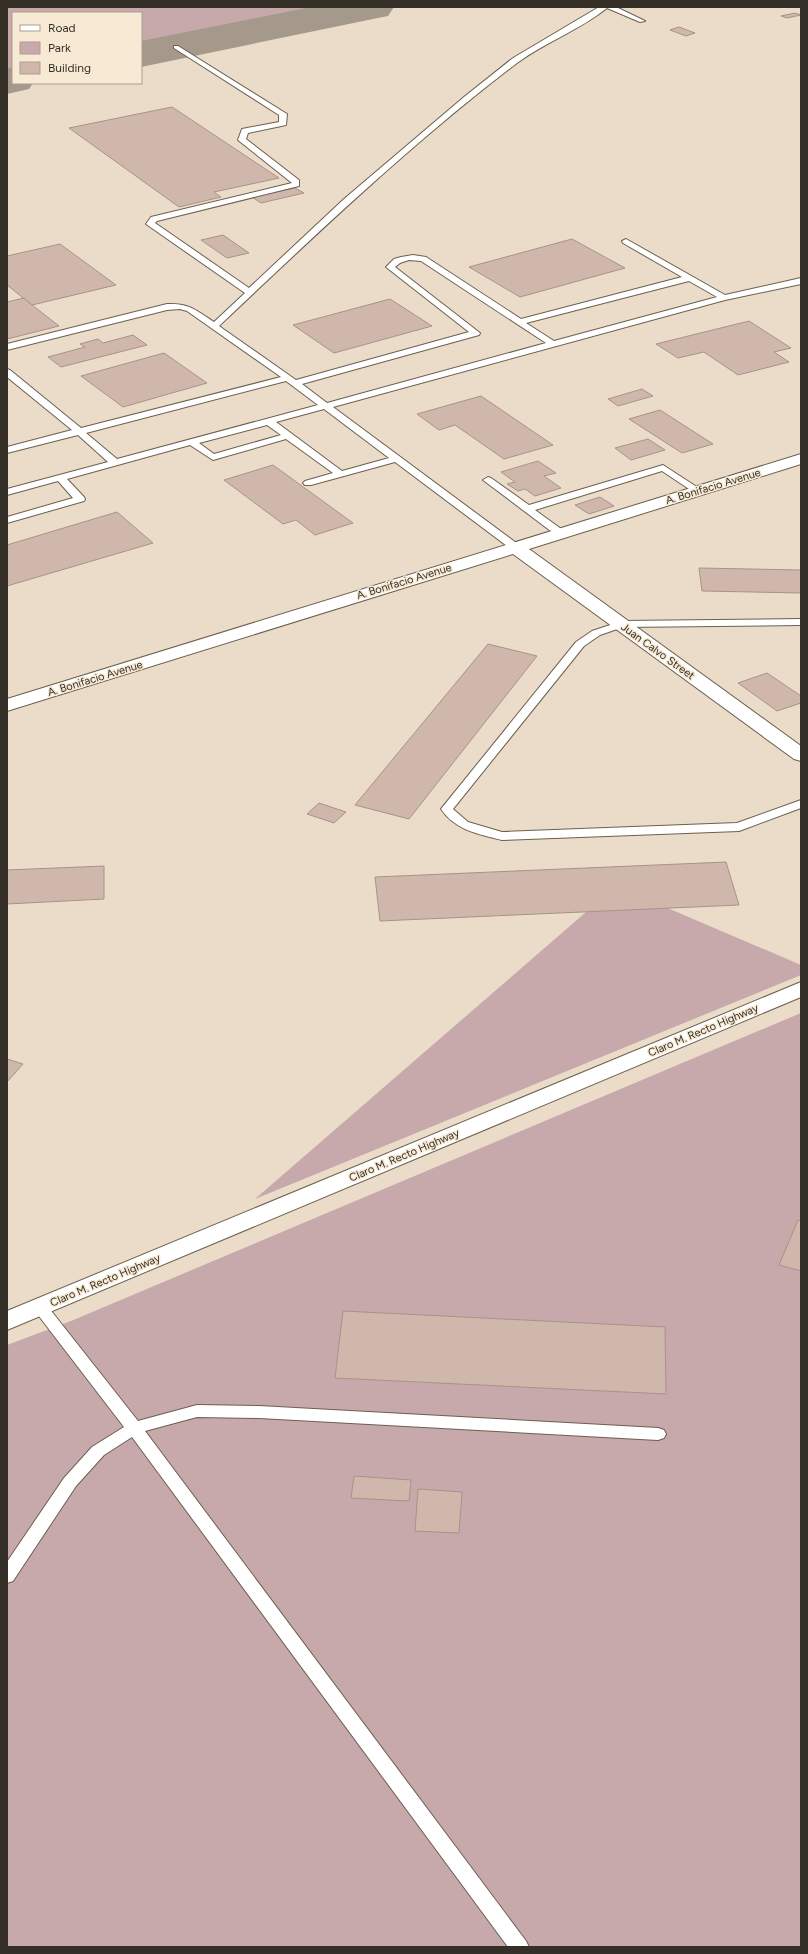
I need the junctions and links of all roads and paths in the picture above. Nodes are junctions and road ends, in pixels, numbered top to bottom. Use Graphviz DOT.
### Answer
graph roads {
  1 [pos="604,7"];
  2 [pos="610,7"];
  3 [pos="642,21"];
  4 [pos="176,47"];
  5 [pos="626,241"];
  6 [pos="690,278"];
  7 [pos="801,281"];
  8 [pos="251,293"];
  9 [pos="724,298"];
  10 [pos="520,322"];
  11 [pos="215,325"];
  12 [pos="554,345"];
  13 [pos="7,347"];
  14 [pos="7,372"];
  15 [pos="291,380"];
  16 [pos="324,406"];
  17 [pos="268,421"];
  18 [pos="80,432"];
  19 [pos="286,436"];
  20 [pos="191,442"];
  21 [pos="7,450"];
  22 [pos="396,459"];
  23 [pos="801,459"];
  24 [pos="115,463"];
  25 [pos="340,474"];
  26 [pos="61,478"];
  27 [pos="488,480"];
  28 [pos="308,483"];
  29 [pos="698,490"];
  30 [pos="7,492"];
  31 [pos="528,509"];
  32 [pos="7,520"];
  33 [pos="560,533"];
  34 [pos="515,547"];
  35 [pos="801,622"];
  36 [pos="622,624"];
  37 [pos="7,705"];
  38 [pos="801,755"];
  39 [pos="801,804"];
  40 [pos="801,989"];
  41 [pos="40,1307"];
  42 [pos="7,1321"];
  43 [pos="134,1428"];
  44 [pos="658,1434"];
  45 [pos="7,1576"];
  46 [pos="519,1947"];
  1 -- 8 [label="lane"];
  2 -- 3 [label="lane"];
  4 -- 8 [label="lane"];
  5 -- 6 [label="lane"];
  6 -- 9 [label="lane"];
  6 -- 10 [label="lane"];
  7 -- 9 [label="lane"];
  8 -- 11 [label="lane"];
  9 -- 12 [label="lane"];
  10 -- 12 [label="lane"];
  10 -- 15 [label="lane"];
  11 -- 13 [label="lane"];
  11 -- 15 [label="lane"];
  12 -- 16 [label="lane"];
  14 -- 18 [label="lane"];
  15 -- 16 [label="lane"];
  15 -- 18 [label="lane"];
  16 -- 17 [label="lane"];
  16 -- 22 [label="lane"];
  17 -- 19 [label="lane"];
  17 -- 20 [label="lane"];
  18 -- 21 [label="lane"];
  18 -- 24 [label="lane"];
  19 -- 20 [label="lane"];
  19 -- 25 [label="lane"];
  20 -- 24 [label="lane"];
  22 -- 25 [label="lane"];
  22 -- 34 [label="lane"];
  23 -- 29 [label="street, A. Bonifacio Avenue"];
  24 -- 26 [label="lane"];
  25 -- 28 [label="lane"];
  26 -- 30 [label="lane"];
  26 -- 32 [label="lane"];
  27 -- 31 [label="lane"];
  29 -- 31 [label="lane"];
  29 -- 33 [label="street, A. Bonifacio Avenue"];
  31 -- 33 [label="lane"];
  33 -- 34 [label="street, A. Bonifacio Avenue"];
  34 -- 36 [label="street, Juan Calvo Street"];
  34 -- 37 [label="street, A. Bonifacio Avenue"];
  35 -- 36 [label="lane"];
  36 -- 38 [label="street, Juan Calvo Street"];
  36 -- 39 [label="lane"];
  40 -- 41 [label="street, Claro M. Recto Highway"];
  41 -- 42 [label="street, Claro M. Recto Highway"];
  41 -- 43 [label="lane"];
  43 -- 44 [label="lane"];
  43 -- 45 [label="lane"];
  43 -- 46 [label="lane"];
}
